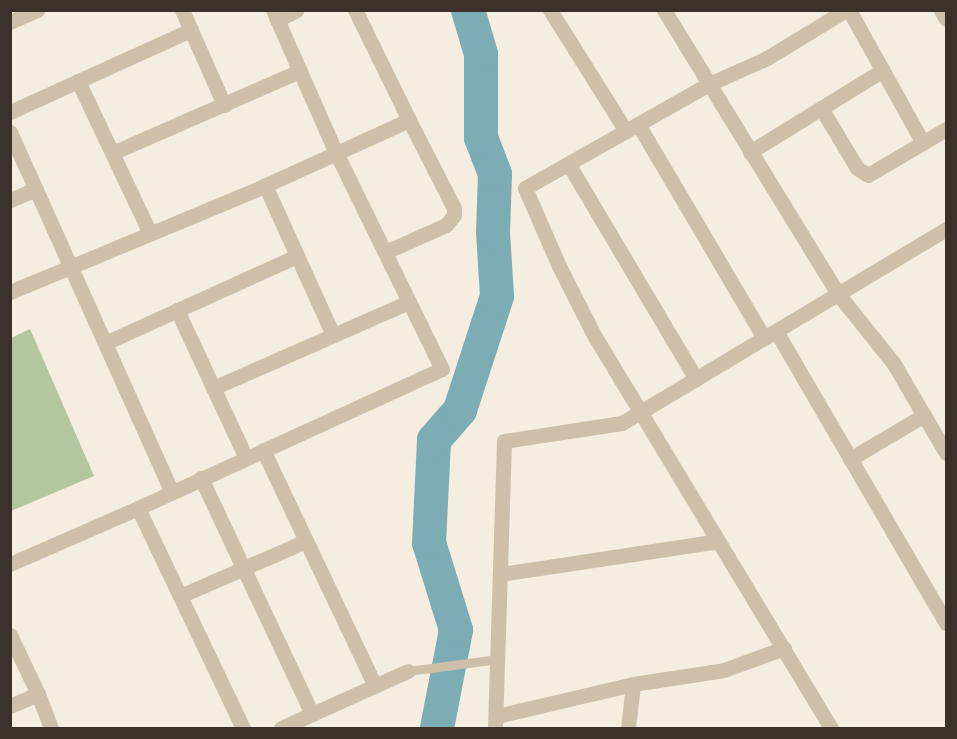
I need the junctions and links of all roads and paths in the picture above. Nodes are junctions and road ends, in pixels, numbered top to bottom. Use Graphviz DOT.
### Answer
graph roads {
  1 [pos="37,10"];
  2 [pos="182,10"];
  3 [pos="297,10"];
  4 [pos="355,10"];
  5 [pos="550,10"];
  6 [pos="664,10"];
  7 [pos="848,10"];
  8 [pos="941,10"];
  9 [pos="275,15"];
  10 [pos="946,19"];
  11 [pos="10,22"];
  12 [pos="190,30"];
  13 [pos="883,70"];
  14 [pos="300,71"];
  15 [pos="78,81"];
  16 [pos="709,84"];
  17 [pos="224,105"];
  18 [pos="821,108"];
  19 [pos="10,112"];
  20 [pos="409,120"];
  21 [pos="632,128"];
  22 [pos="946,129"];
  23 [pos="10,132"];
  24 [pos="923,143"];
  25 [pos="750,152"];
  26 [pos="112,153"];
  27 [pos="336,153"];
  28 [pos="569,165"];
  29 [pos="265,185"];
  30 [pos="36,189"];
  31 [pos="10,200"];
  32 [pos="946,229"];
  33 [pos="150,233"];
  34 [pos="385,252"];
  35 [pos="297,256"];
  36 [pos="70,266"];
  37 [pos="10,292"];
  38 [pos="838,294"];
  39 [pos="409,302"];
  40 [pos="177,310"];
  41 [pos="333,335"];
  42 [pos="770,335"];
  43 [pos="105,343"];
  44 [pos="696,379"];
  45 [pos="213,388"];
  46 [pos="639,413"];
  47 [pos="924,415"];
  48 [pos="263,450"];
  49 [pos="946,453"];
  50 [pos="246,458"];
  51 [pos="850,459"];
  52 [pos="201,478"];
  53 [pos="172,492"];
  54 [pos="138,508"];
  55 [pos="306,541"];
  56 [pos="718,541"];
  57 [pos="10,564"];
  58 [pos="243,567"];
  59 [pos="501,574"];
  60 [pos="180,596"];
  61 [pos="946,623"];
  62 [pos="10,635"];
  63 [pos="784,648"];
  64 [pos="498,658"];
  65 [pos="408,671"];
  66 [pos="633,684"];
  67 [pos="375,686"];
  68 [pos="38,694"];
  69 [pos="10,706"];
  70 [pos="312,714"];
  71 [pos="496,722"];
  72 [pos="51,729"];
  73 [pos="243,729"];
  74 [pos="281,729"];
  75 [pos="628,729"];
  76 [pos="831,729"];
  1 -- 11 [label="street"];
  2 -- 12 [label="street"];
  3 -- 9 [label="street"];
  4 -- 20 [label="street"];
  5 -- 21 [label="street"];
  6 -- 16 [label="street"];
  7 -- 13 [label="street"];
  7 -- 16 [label="street"];
  8 -- 10 [label="street"];
  9 -- 14 [label="street"];
  12 -- 15 [label="street"];
  12 -- 17 [label="street"];
  13 -- 18 [label="street"];
  13 -- 24 [label="street"];
  14 -- 17 [label="street"];
  14 -- 27 [label="street"];
  15 -- 19 [label="street"];
  15 -- 26 [label="street"];
  16 -- 21 [label="street"];
  16 -- 25 [label="street"];
  17 -- 26 [label="street"];
  18 -- 24 [label="street"];
  18 -- 25 [label="street"];
  20 -- 27 [label="street"];
  20 -- 34 [label="street"];
  21 -- 28 [label="street"];
  21 -- 42 [label="street"];
  22 -- 24 [label="street"];
  23 -- 30 [label="street"];
  25 -- 38 [label="street"];
  26 -- 33 [label="street"];
  27 -- 29 [label="street"];
  27 -- 34 [label="street"];
  28 -- 44 [label="street"];
  28 -- 46 [label="street"];
  29 -- 33 [label="street"];
  29 -- 35 [label="street"];
  30 -- 31 [label="street"];
  30 -- 36 [label="street"];
  32 -- 38 [label="street"];
  33 -- 36 [label="street"];
  34 -- 39 [label="street"];
  35 -- 40 [label="street"];
  35 -- 41 [label="street"];
  36 -- 37 [label="street"];
  36 -- 43 [label="street"];
  38 -- 42 [label="street"];
  38 -- 47 [label="street"];
  39 -- 41 [label="street"];
  39 -- 48 [label="street"];
  40 -- 43 [label="street"];
  40 -- 45 [label="street"];
  41 -- 45 [label="street"];
  42 -- 44 [label="street"];
  42 -- 51 [label="street"];
  43 -- 53 [label="street"];
  44 -- 46 [label="street"];
  45 -- 50 [label="street"];
  46 -- 56 [label="street"];
  46 -- 59 [label="street"];
  47 -- 49 [label="street"];
  47 -- 51 [label="street"];
  48 -- 50 [label="street"];
  48 -- 55 [label="street"];
  50 -- 52 [label="street"];
  51 -- 61 [label="street"];
  52 -- 53 [label="street"];
  52 -- 58 [label="street"];
  53 -- 54 [label="street"];
  54 -- 57 [label="street"];
  54 -- 60 [label="street"];
  55 -- 58 [label="street"];
  55 -- 67 [label="street"];
  56 -- 59 [label="street"];
  56 -- 63 [label="street"];
  58 -- 60 [label="street"];
  58 -- 70 [label="street"];
  59 -- 64 [label="street"];
  60 -- 73 [label="street"];
  62 -- 68 [label="street"];
  63 -- 66 [label="street"];
  63 -- 76 [label="street"];
  64 -- 65 [label="lane"];
  64 -- 71 [label="street"];
  65 -- 67 [label="street"];
  66 -- 71 [label="street"];
  66 -- 75 [label="street"];
  67 -- 70 [label="street"];
  68 -- 69 [label="street"];
  68 -- 72 [label="street"];
  70 -- 74 [label="street"];
}
